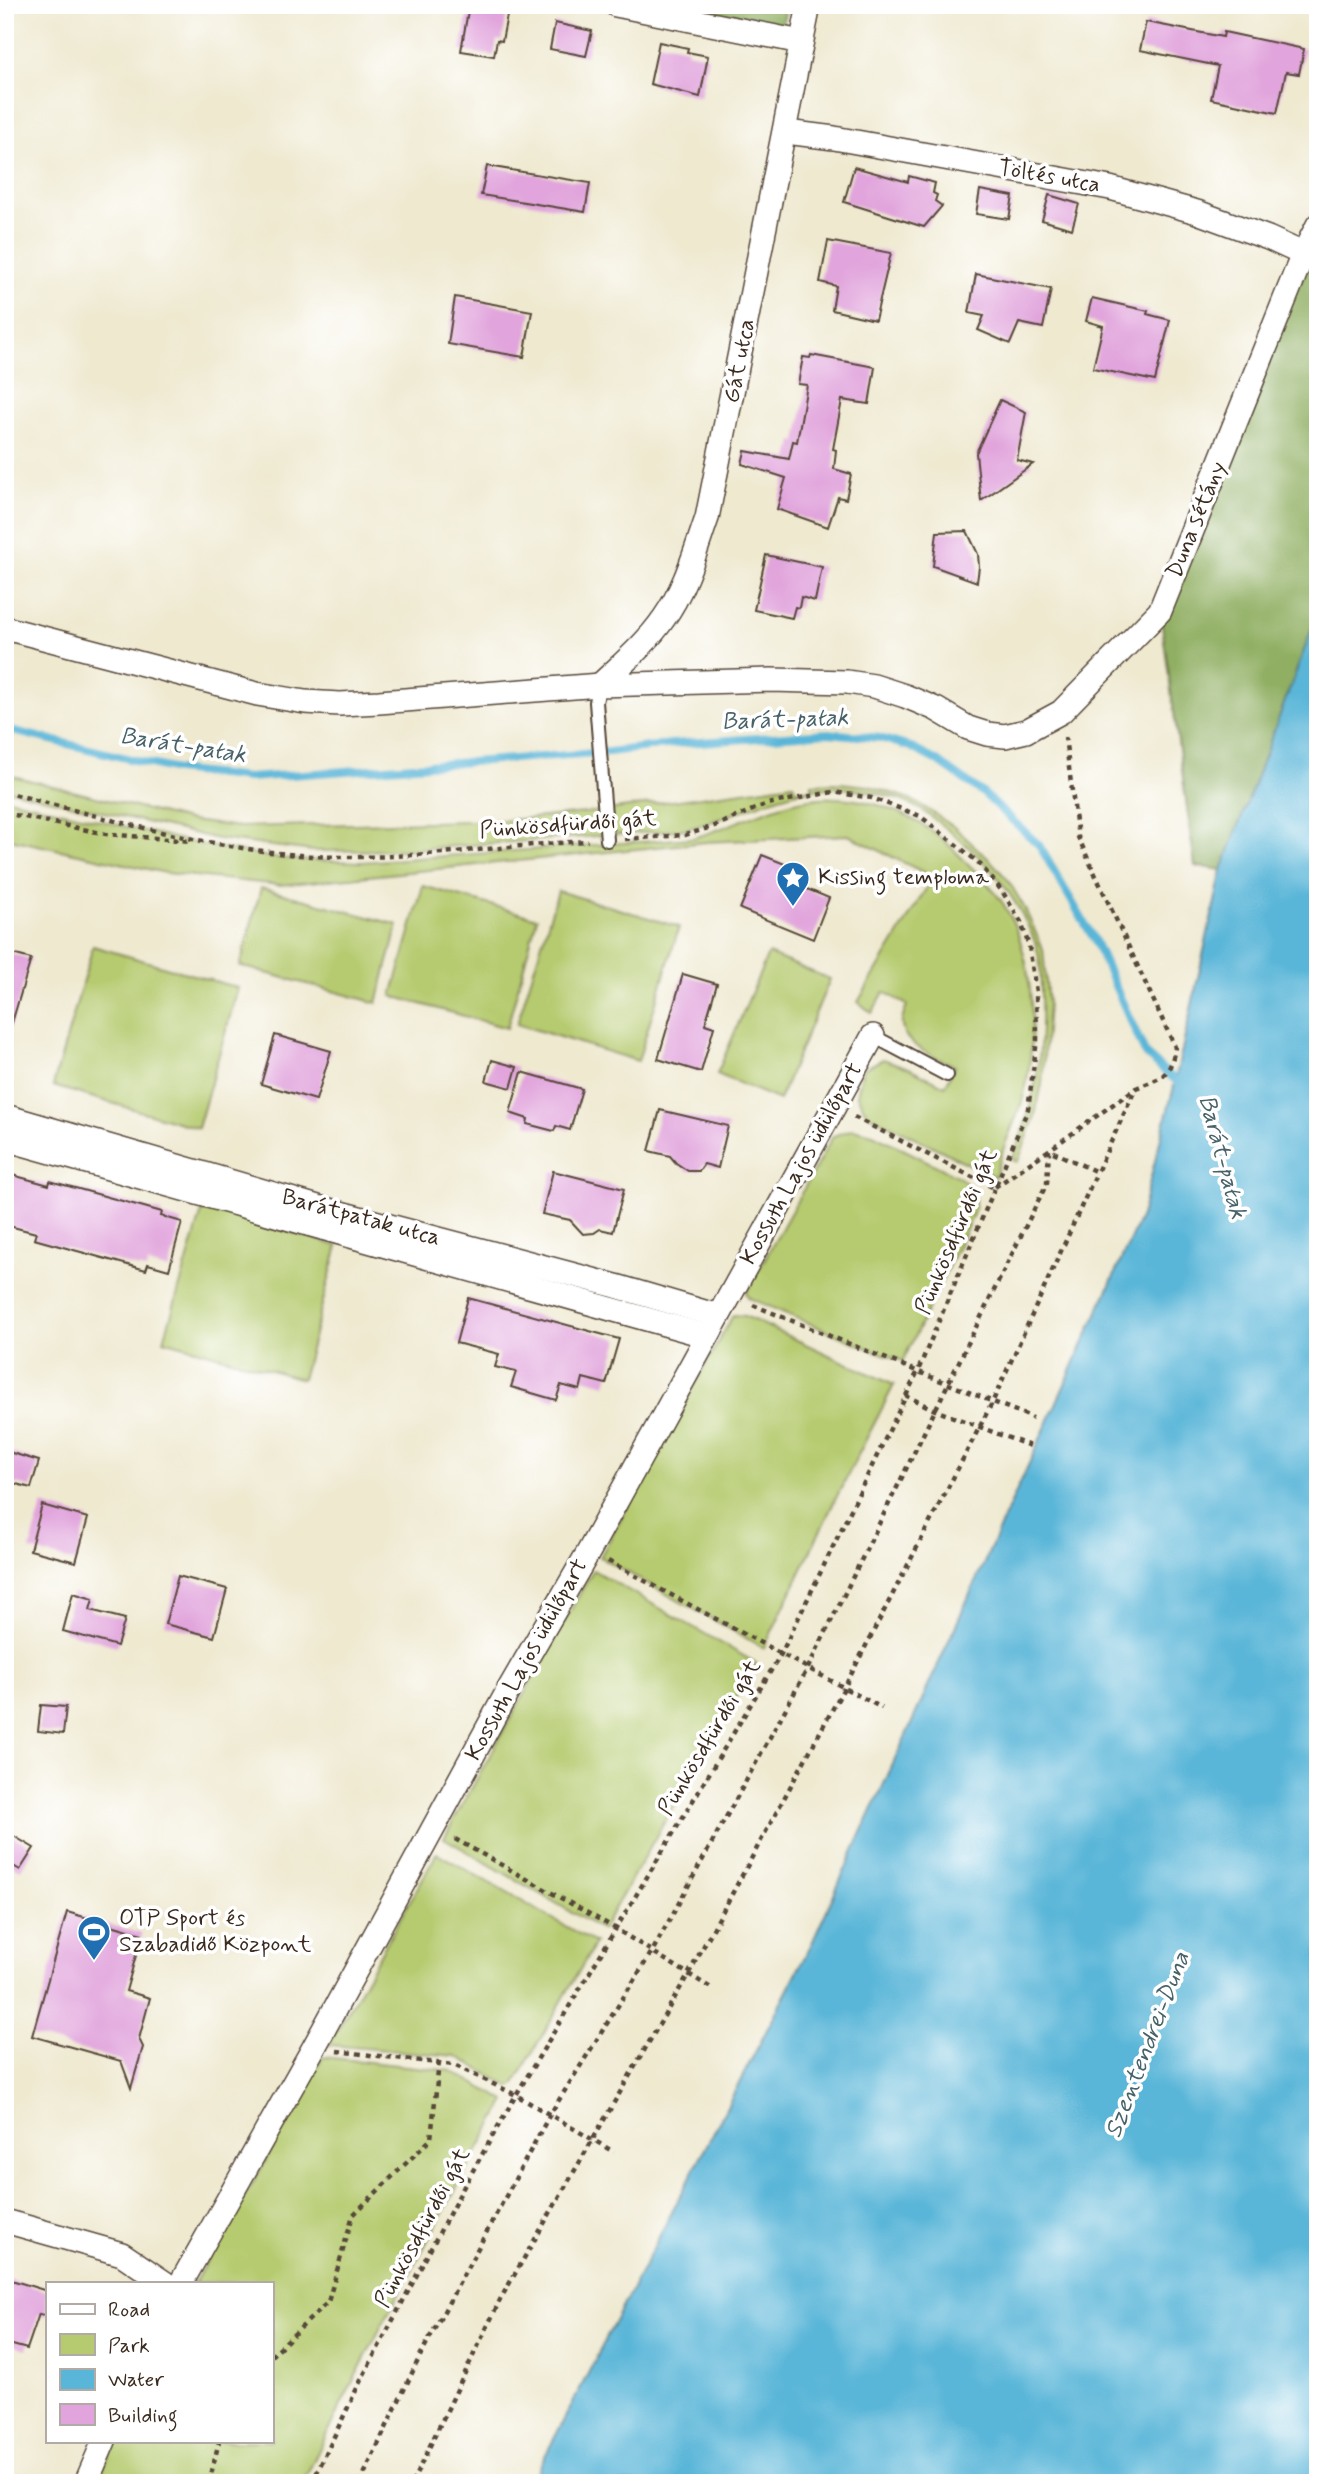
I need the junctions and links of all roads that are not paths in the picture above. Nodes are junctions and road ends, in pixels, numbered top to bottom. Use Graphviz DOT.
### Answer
graph roads {
  1 [pos="615,5"];
  2 [pos="809,5"];
  3 [pos="801,42"];
  4 [pos="786,132"];
  5 [pos="1318,225"];
  6 [pos="1303,254"];
  7 [pos="5,628"];
  8 [pos="600,685"];
  9 [pos="607,840"];
  10 [pos="873,1036"];
  11 [pos="947,1075"];
  12 [pos="5,1116"];
  13 [pos="5,1139"];
  14 [pos="529,1275"];
  15 [pos="590,1279"];
  16 [pos="582,1302"];
  17 [pos="713,1326"];
  18 [pos="5,2221"];
  19 [pos="164,2282"];
  20 [pos="182,2282"];
  21 [pos="104,2442"];
  22 [pos="86,2483"];
  1 -- 3 [label="street"];
  2 -- 3 [label="street, Gát utca"];
  3 -- 4 [label="street, Gát utca"];
  4 -- 6 [label="street, Töltés utca"];
  4 -- 8 [label="street, Gát utca"];
  5 -- 6 [label="street, Duna sétány"];
  6 -- 8 [label="street, Duna sétány"];
  7 -- 8 [label="street"];
  8 -- 9 [label="lane"];
  10 -- 11 [label="lane"];
  10 -- 17 [label="street, Kossuth Lajos üdülőpart"];
  12 -- 14 [label="street, Barátpatak utca"];
  13 -- 14 [label="street, Barátpatak utca"];
  14 -- 15 [label="street, Barátpatak utca"];
  14 -- 16 [label="street, Barátpatak utca"];
  15 -- 16 [label="lane"];
  15 -- 17 [label="street, Barátpatak utca"];
  16 -- 17 [label="street, Barátpatak utca"];
  17 -- 20 [label="street, Kossuth Lajos üdülőpart"];
  18 -- 19 [label="street"];
  21 -- 22 [label="street"];
}
